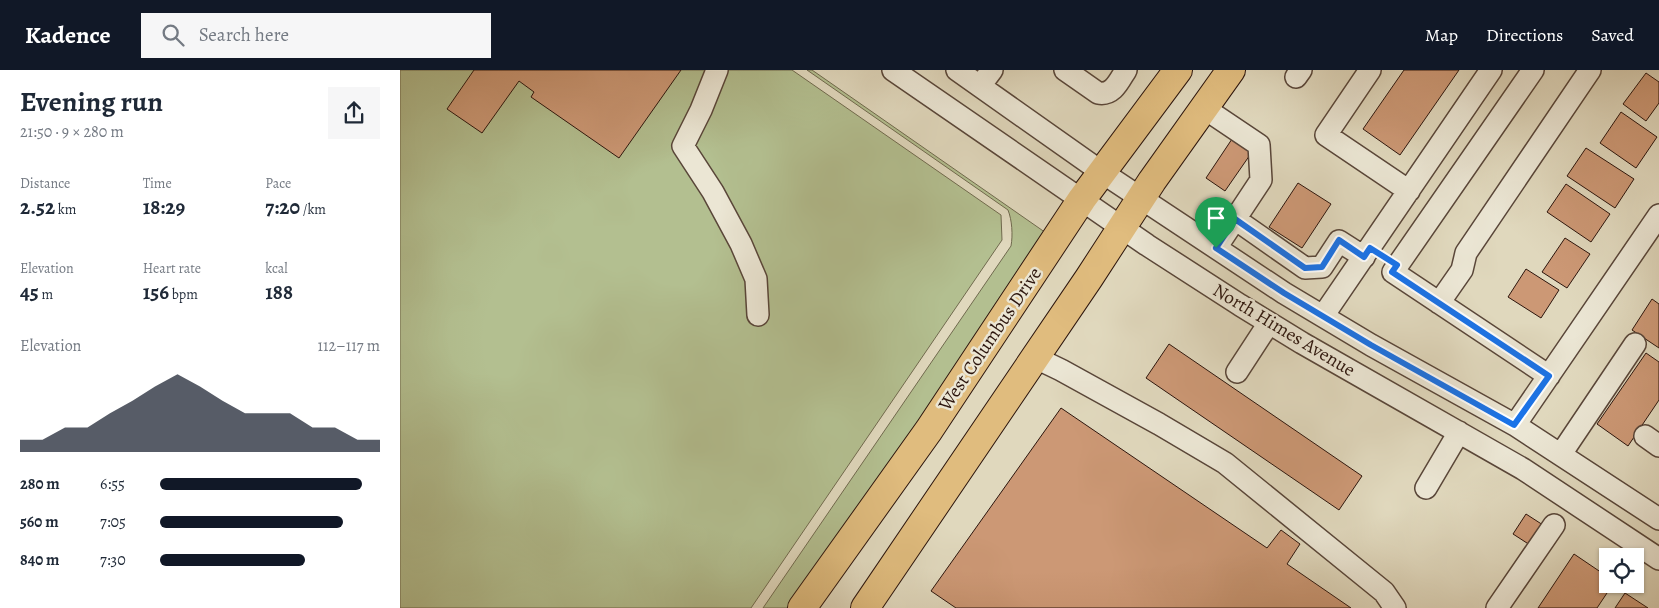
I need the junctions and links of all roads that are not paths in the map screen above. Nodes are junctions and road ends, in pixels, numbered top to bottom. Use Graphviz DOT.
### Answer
graph roads {
  1 [pos="717,70"];
  2 [pos="957,70"];
  3 [pos="1065,70"];
  4 [pos="1126,70"];
  5 [pos="1178,70"];
  6 [pos="1231,70"];
  7 [pos="1370,70"];
  8 [pos="1491,70"];
  9 [pos="1533,70"];
  10 [pos="1590,70"];
  11 [pos="902,72"];
  12 [pos="986,78"];
  13 [pos="1204,108"];
  14 [pos="1103,173"];
  15 [pos="1409,191"];
  16 [pos="1141,198"];
  17 [pos="1082,199"];
  18 [pos="1659,215"];
  19 [pos="1235,219"];
  20 [pos="1121,227"];
  21 [pos="1216,248"];
  22 [pos="1367,252"];
  23 [pos="1395,268"];
  24 [pos="1439,303"];
  25 [pos="758,315"];
  26 [pos="1323,316"];
  27 [pos="1270,323"];
  28 [pos="1635,344"];
  29 [pos="1036,358"];
  30 [pos="1237,372"];
  31 [pos="1549,376"];
  32 [pos="1514,425"];
  33 [pos="1459,432"];
  34 [pos="1561,454"];
  35 [pos="1523,470"];
  36 [pos="1426,488"];
  37 [pos="1659,519"];
  38 [pos="1554,525"];
  39 [pos="1659,547"];
  40 [pos="1659,559"];
  41 [pos="802,608"];
  42 [pos="865,608"];
  43 [pos="1395,608"];
  44 [pos="1497,608"];
  1 -- 25 [label="street"];
  2 -- 12 [label="street, North Himes Avenue"];
  3 -- 4 [label="street"];
  5 -- 14 [label="main road, West Columbus Drive"];
  6 -- 13 [label="main road"];
  7 -- 15 [label="street"];
  8 -- 15 [label="street"];
  9 -- 23 [label="street"];
  10 -- 24 [label="street"];
  11 -- 17 [label="street, North Himes Avenue"];
  12 -- 14 [label="street, North Himes Avenue"];
  13 -- 16 [label="main road"];
  13 -- 19 [label="street"];
  14 -- 16 [label="street, North Himes Avenue"];
  14 -- 17 [label="main road, West Columbus Drive"];
  15 -- 22 [label="street"];
  16 -- 20 [label="main road"];
  16 -- 21 [label="street, North Himes Avenue"];
  17 -- 20 [label="street, North Himes Avenue"];
  17 -- 41 [label="main road, West Columbus Drive"];
  18 -- 31 [label="street"];
  19 -- 21 [label="street"];
  19 -- 22 [label="street"];
  20 -- 27 [label="street, North Himes Avenue"];
  20 -- 29 [label="main road"];
  21 -- 26 [label="street, North Himes Avenue"];
  22 -- 23 [label="street"];
  22 -- 26 [label="street"];
  23 -- 24 [label="street"];
  24 -- 31 [label="street"];
  26 -- 32 [label="street, North Himes Avenue"];
  27 -- 30 [label="street"];
  27 -- 33 [label="street, North Himes Avenue"];
  28 -- 34 [label="street"];
  29 -- 42 [label="main road"];
  29 -- 43 [label="street"];
  31 -- 32 [label="street"];
  32 -- 34 [label="street, North Himes Avenue"];
  33 -- 35 [label="street, North Himes Avenue"];
  33 -- 36 [label="street"];
  34 -- 37 [label="street, North Himes Avenue"];
  35 -- 39 [label="street"];
  35 -- 40 [label="street, North Himes Avenue"];
  38 -- 44 [label="street"];
}
